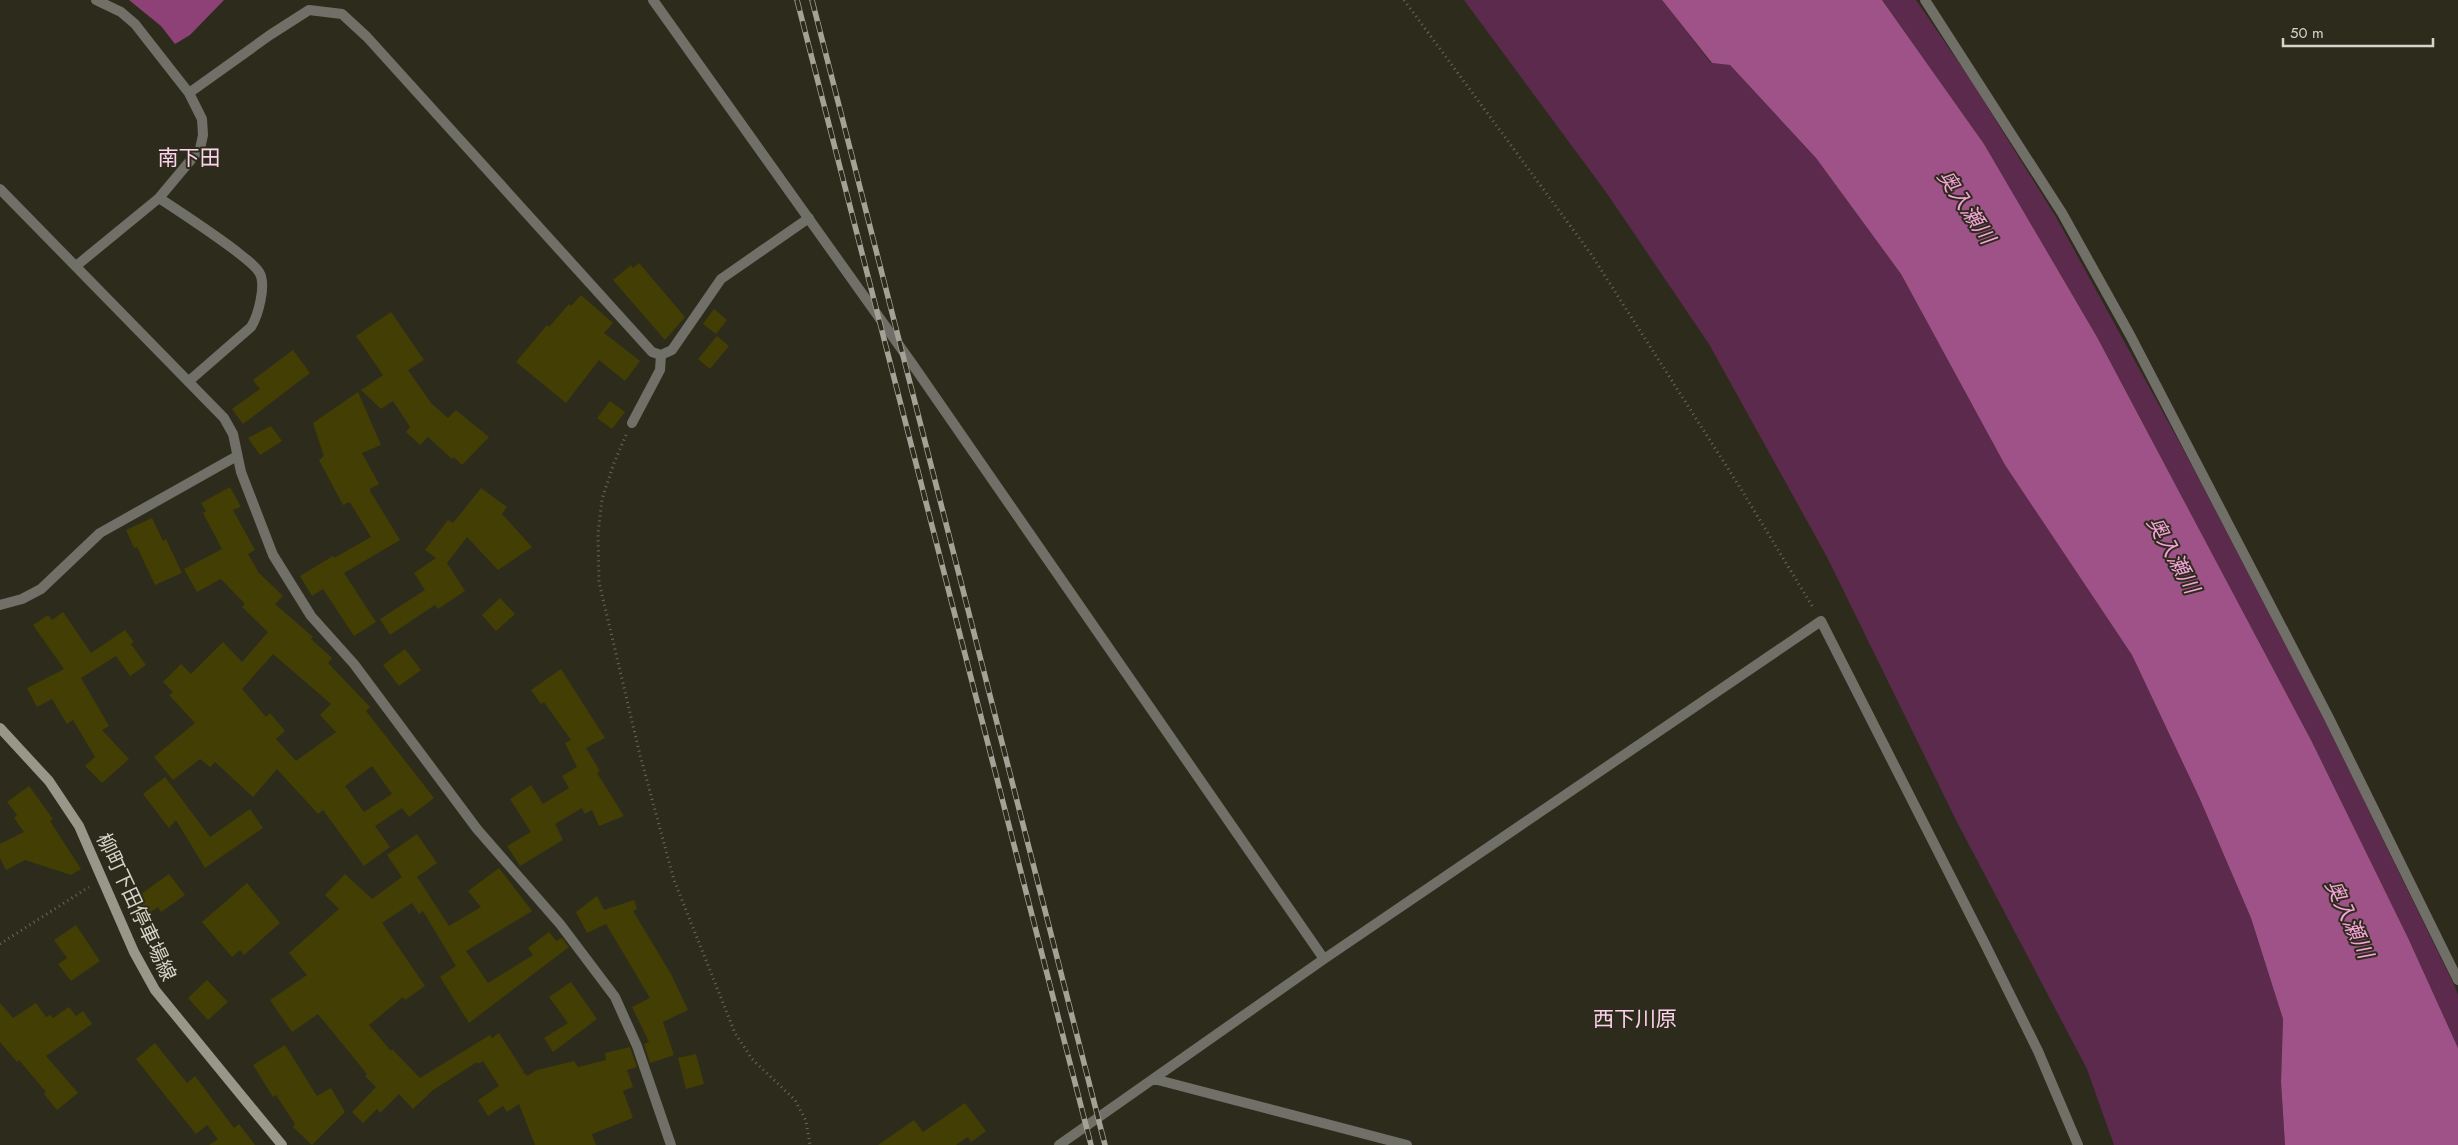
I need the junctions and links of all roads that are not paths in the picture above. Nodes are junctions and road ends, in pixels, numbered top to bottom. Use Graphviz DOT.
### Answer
graph roads {
  1 [pos="96,0"];
  2 [pos="653,0"];
  3 [pos="1925,0"];
  4 [pos="190,92"];
  5 [pos="0,189"];
  6 [pos="159,198"];
  7 [pos="810,218"];
  8 [pos="76,266"];
  9 [pos="661,355"];
  10 [pos="189,381"];
  11 [pos="632,423"];
  12 [pos="237,456"];
  13 [pos="0,605"];
  14 [pos="0,728"];
  15 [pos="1324,959"];
  16 [pos="2458,980"];
  17 [pos="1154,1079"];
  18 [pos="282,1145"];
  19 [pos="671,1145"];
  20 [pos="1059,1145"];
  21 [pos="1407,1145"];
  22 [pos="2078,1145"];
  1 -- 4 [label="street"];
  2 -- 7 [label="street"];
  3 -- 16 [label="street"];
  4 -- 6 [label="street"];
  4 -- 9 [label="street"];
  5 -- 8 [label="street"];
  6 -- 8 [label="street"];
  6 -- 10 [label="street"];
  7 -- 9 [label="street"];
  7 -- 15 [label="street"];
  8 -- 10 [label="street"];
  9 -- 11 [label="street"];
  10 -- 12 [label="street"];
  12 -- 13 [label="street"];
  12 -- 19 [label="street"];
  14 -- 18 [label="main road, 柳町下田停車場線"];
  15 -- 17 [label="street"];
  15 -- 22 [label="street"];
  17 -- 20 [label="street"];
  17 -- 21 [label="street"];
}
